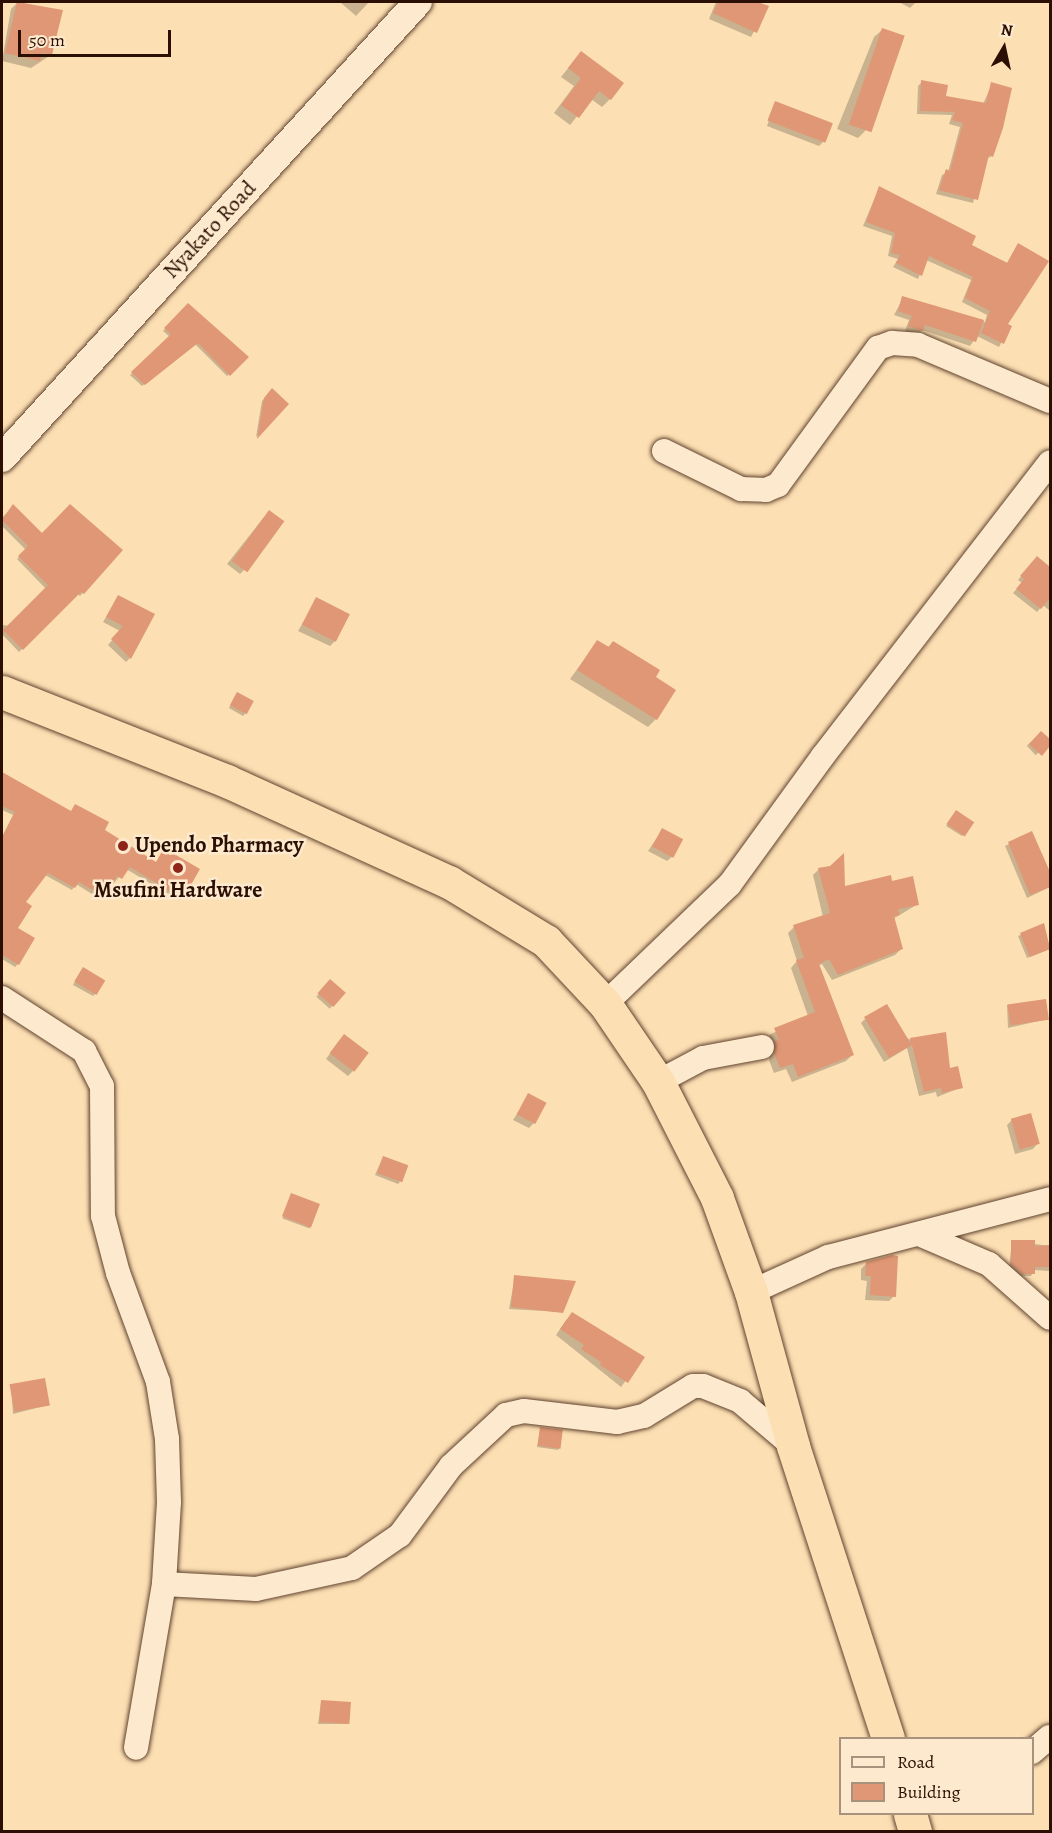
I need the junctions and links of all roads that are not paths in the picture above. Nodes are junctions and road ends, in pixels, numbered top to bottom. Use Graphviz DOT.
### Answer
graph roads {
  1 [pos="418,2"];
  2 [pos="1050,401"];
  3 [pos="664,451"];
  4 [pos="2,458"];
  5 [pos="1050,462"];
  6 [pos="2,692"];
  7 [pos="2,998"];
  8 [pos="605,1004"];
  9 [pos="762,1047"];
  10 [pos="658,1082"];
  11 [pos="1050,1199"];
  12 [pos="919,1233"];
  13 [pos="751,1292"];
  14 [pos="1050,1318"];
  15 [pos="793,1446"];
  16 [pos="164,1584"];
  17 [pos="888,1737"];
  18 [pos="136,1748"];
  1 -- 4 [label="street, Nyakato Road"];
  2 -- 3 [label="street"];
  5 -- 8 [label="street"];
  6 -- 8 [label="highway"];
  7 -- 16 [label="street"];
  8 -- 10 [label="highway"];
  9 -- 10 [label="street"];
  10 -- 13 [label="highway"];
  11 -- 12 [label="street"];
  12 -- 13 [label="street"];
  12 -- 14 [label="street"];
  13 -- 15 [label="highway"];
  15 -- 16 [label="street"];
  15 -- 17 [label="highway"];
  16 -- 18 [label="street"];
}
